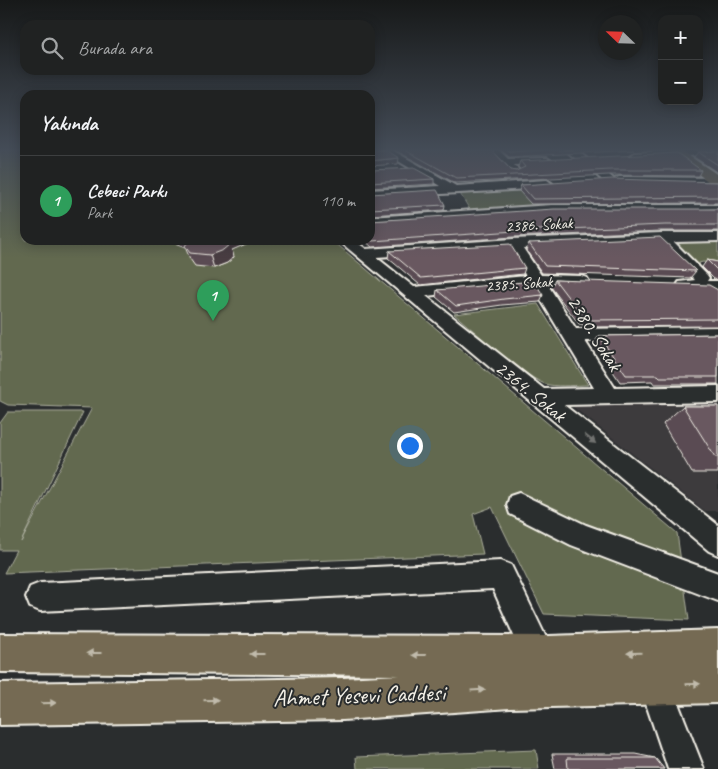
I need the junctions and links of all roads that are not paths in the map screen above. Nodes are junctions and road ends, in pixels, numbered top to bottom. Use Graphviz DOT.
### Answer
graph roads {
  1 [pos="448,186"];
  2 [pos="511,186"];
  3 [pos="528,186"];
  4 [pos="453,189"];
  5 [pos="375,194"];
  6 [pos="552,209"];
  7 [pos="718,209"];
  8 [pos="375,221"];
  9 [pos="661,237"];
  10 [pos="718,237"];
  11 [pos="578,240"];
  12 [pos="513,243"];
  13 [pos="351,245"];
  14 [pos="362,254"];
  15 [pos="537,280"];
  16 [pos="595,282"];
  17 [pos="671,284"];
  18 [pos="715,289"];
  19 [pos="410,293"];
  20 [pos="718,333"];
  21 [pos="570,335"];
  22 [pos="718,394"];
  23 [pos="609,395"];
  24 [pos="539,397"];
  25 [pos="519,505"];
  26 [pos="718,542"];
  27 [pos="718,587"];
  28 [pos="40,596"];
  29 [pos="718,650"];
  30 [pos="0,652"];
  31 [pos="539,656"];
  32 [pos="718,683"];
  33 [pos="656,686"];
  34 [pos="0,704"];
  35 [pos="686,769"];
  1 -- 4 [label="street"];
  2 -- 4 [label="street"];
  3 -- 6 [label="street"];
  4 -- 5 [label="street"];
  6 -- 7 [label="street"];
  6 -- 8 [label="street"];
  6 -- 11 [label="street"];
  9 -- 10 [label="street, 2386. Sokak"];
  9 -- 11 [label="street, 2386. Sokak"];
  9 -- 18 [label="street"];
  11 -- 12 [label="street, 2386. Sokak"];
  12 -- 14 [label="street, 2386. Sokak"];
  12 -- 15 [label="street, 2380. Sokak"];
  13 -- 14 [label="street, 2364. Sokak"];
  14 -- 19 [label="street, 2364. Sokak"];
  15 -- 16 [label="street, 2385. Sokak"];
  15 -- 19 [label="street, 2385. Sokak"];
  15 -- 21 [label="street, 2380. Sokak"];
  17 -- 18 [label="street"];
  19 -- 24 [label="street, 2364. Sokak"];
  20 -- 21 [label="street"];
  21 -- 23 [label="street, 2380. Sokak"];
  22 -- 23 [label="street"];
  23 -- 24 [label="street"];
  24 -- 26 [label="street, 2364. Sokak, one-way"];
  25 -- 27 [label="street"];
  28 -- 31 [label="street"];
  29 -- 31 [label="main road, Ahmet Yesevi Caddesi, one-way"];
  31 -- 30 [label="main road, Ahmet Yesevi Caddesi, one-way"];
  33 -- 32 [label="main road, Ahmet Yesevi Caddesi, one-way"];
  34 -- 33 [label="main road, Ahmet Yesevi Caddesi, one-way"];
  33 -- 35 [label="street"];
}
